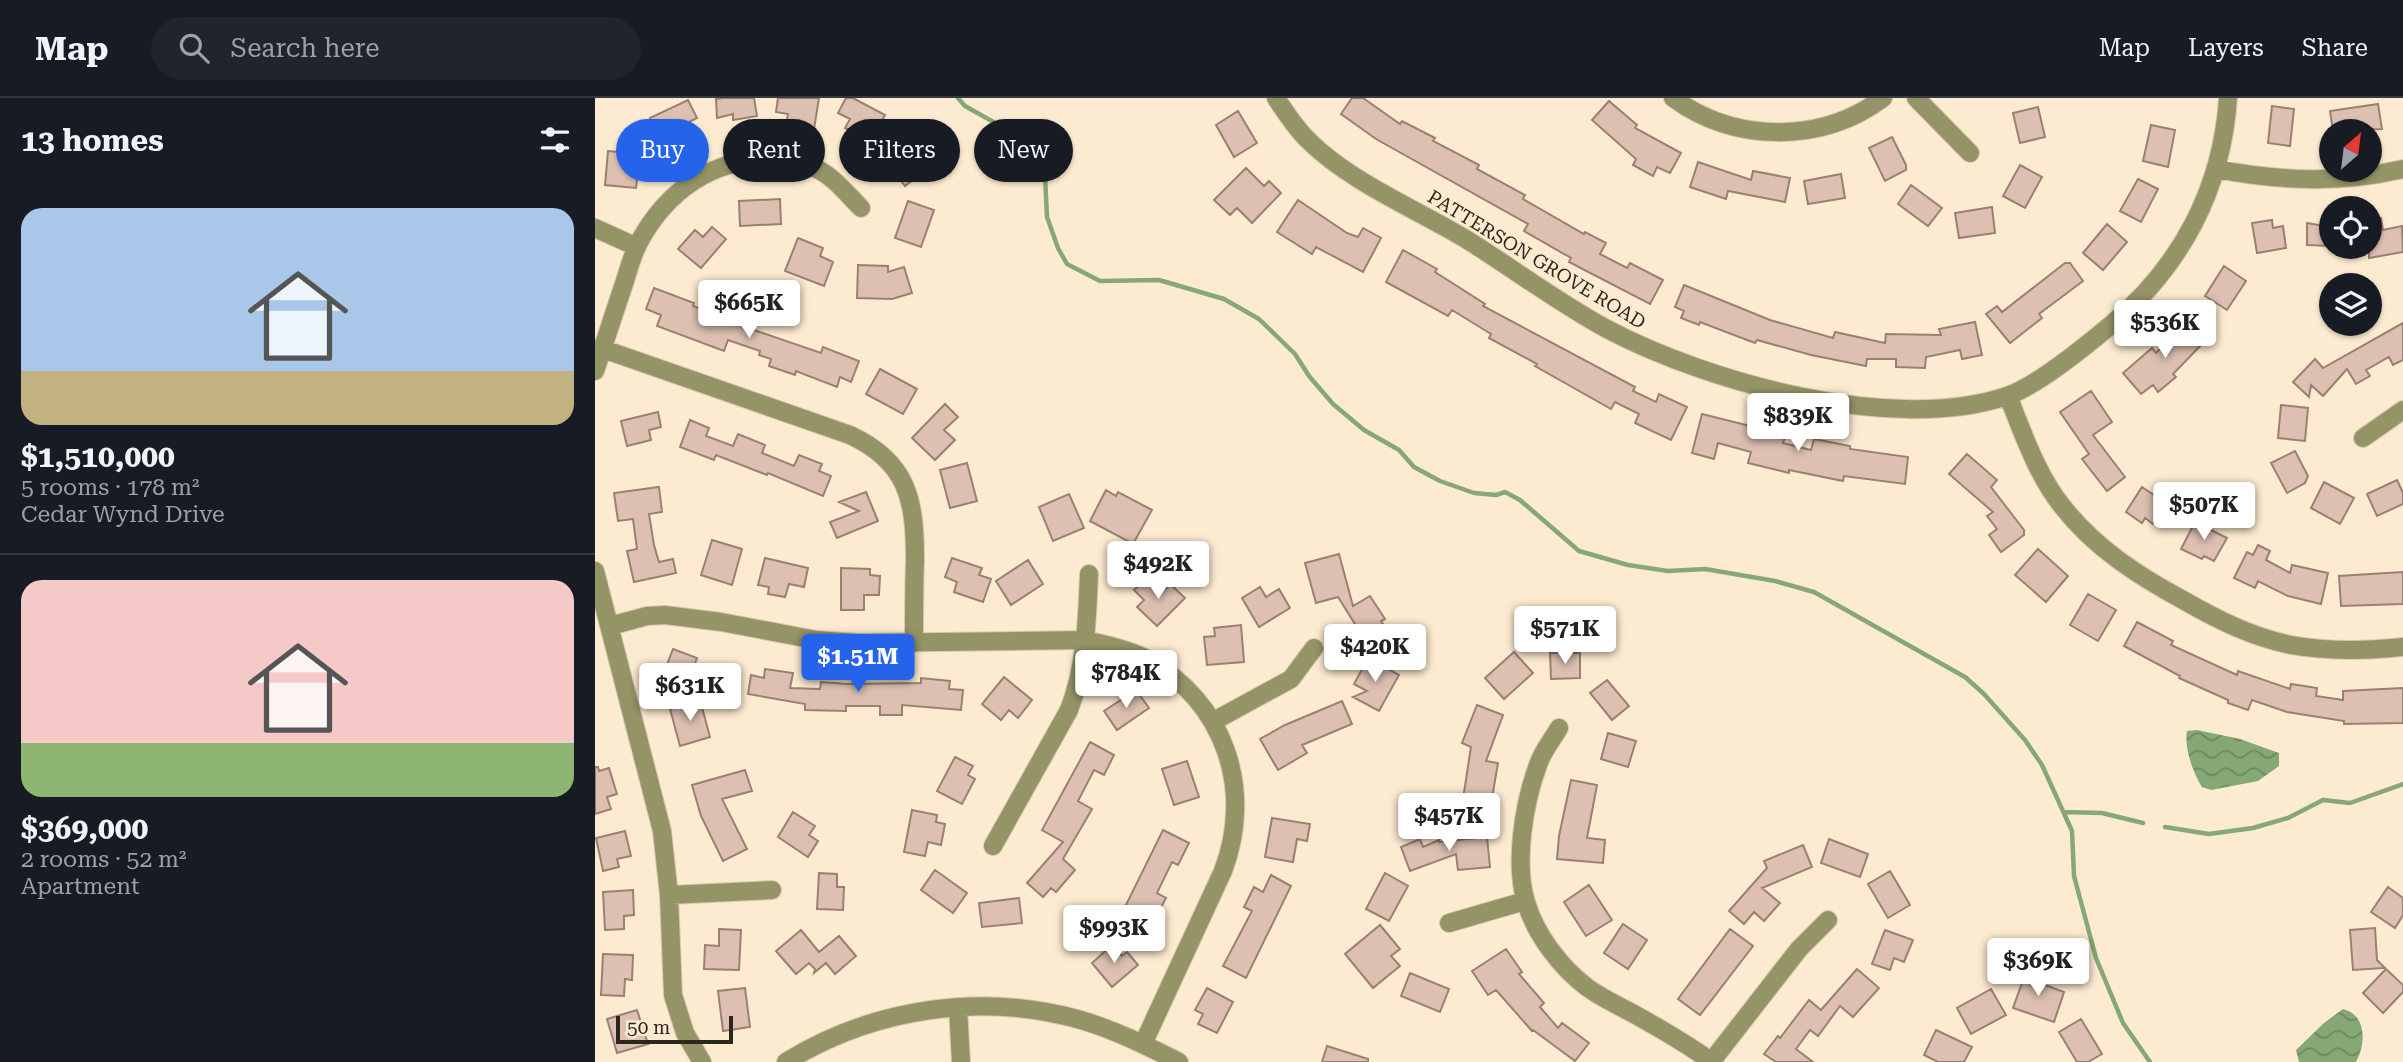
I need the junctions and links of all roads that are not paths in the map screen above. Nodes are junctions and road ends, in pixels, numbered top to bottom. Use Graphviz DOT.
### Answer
graph roads {
  1 [pos="1276,98"];
  2 [pos="1673,98"];
  3 [pos="1883,98"];
  4 [pos="1916,98"];
  5 [pos="2228,98"];
  6 [pos="1970,153"];
  7 [pos="2216,169"];
  8 [pos="2403,169"];
  9 [pos="861,208"];
  10 [pos="595,228"];
  11 [pos="637,247"];
  12 [pos="603,349"];
  13 [pos="595,371"];
  14 [pos="2008,396"];
  15 [pos="2403,410"];
  16 [pos="2363,438"];
  17 [pos="595,571"];
  18 [pos="1089,574"];
  19 [pos="610,626"];
  20 [pos="1086,640"];
  21 [pos="914,642"];
  22 [pos="2403,647"];
  23 [pos="1314,648"];
  24 [pos="1214,722"];
  25 [pos="1559,728"];
  26 [pos="993,846"];
  27 [pos="772,890"];
  28 [pos="669,895"];
  29 [pos="1525,901"];
  30 [pos="1828,920"];
  31 [pos="1449,923"];
  32 [pos="958,1007"];
  33 [pos="1143,1044"];
  34 [pos="702,1062"];
  35 [pos="786,1062"];
  36 [pos="961,1062"];
  37 [pos="1179,1062"];
  38 [pos="1711,1062"];
  1 -- 14 [label="street, PATTERSON GROVE ROAD"];
  2 -- 3 [label="street"];
  4 -- 6 [label="street"];
  5 -- 7 [label="street, PATTERSON GROVE ROAD"];
  7 -- 8 [label="street"];
  7 -- 14 [label="street, PATTERSON GROVE ROAD"];
  9 -- 11 [label="street"];
  10 -- 11 [label="street"];
  11 -- 12 [label="street"];
  12 -- 13 [label="street"];
  12 -- 21 [label="street"];
  14 -- 22 [label="street"];
  15 -- 16 [label="street"];
  17 -- 19 [label="street"];
  18 -- 20 [label="street"];
  19 -- 21 [label="street"];
  19 -- 28 [label="street"];
  20 -- 21 [label="street"];
  20 -- 24 [label="street"];
  20 -- 26 [label="street"];
  23 -- 24 [label="street"];
  24 -- 33 [label="street"];
  25 -- 29 [label="street"];
  27 -- 28 [label="street"];
  28 -- 34 [label="street"];
  29 -- 31 [label="street"];
  29 -- 38 [label="street"];
  30 -- 38 [label="street"];
  32 -- 33 [label="street"];
  32 -- 35 [label="street"];
  32 -- 36 [label="street"];
  33 -- 37 [label="street"];
}
